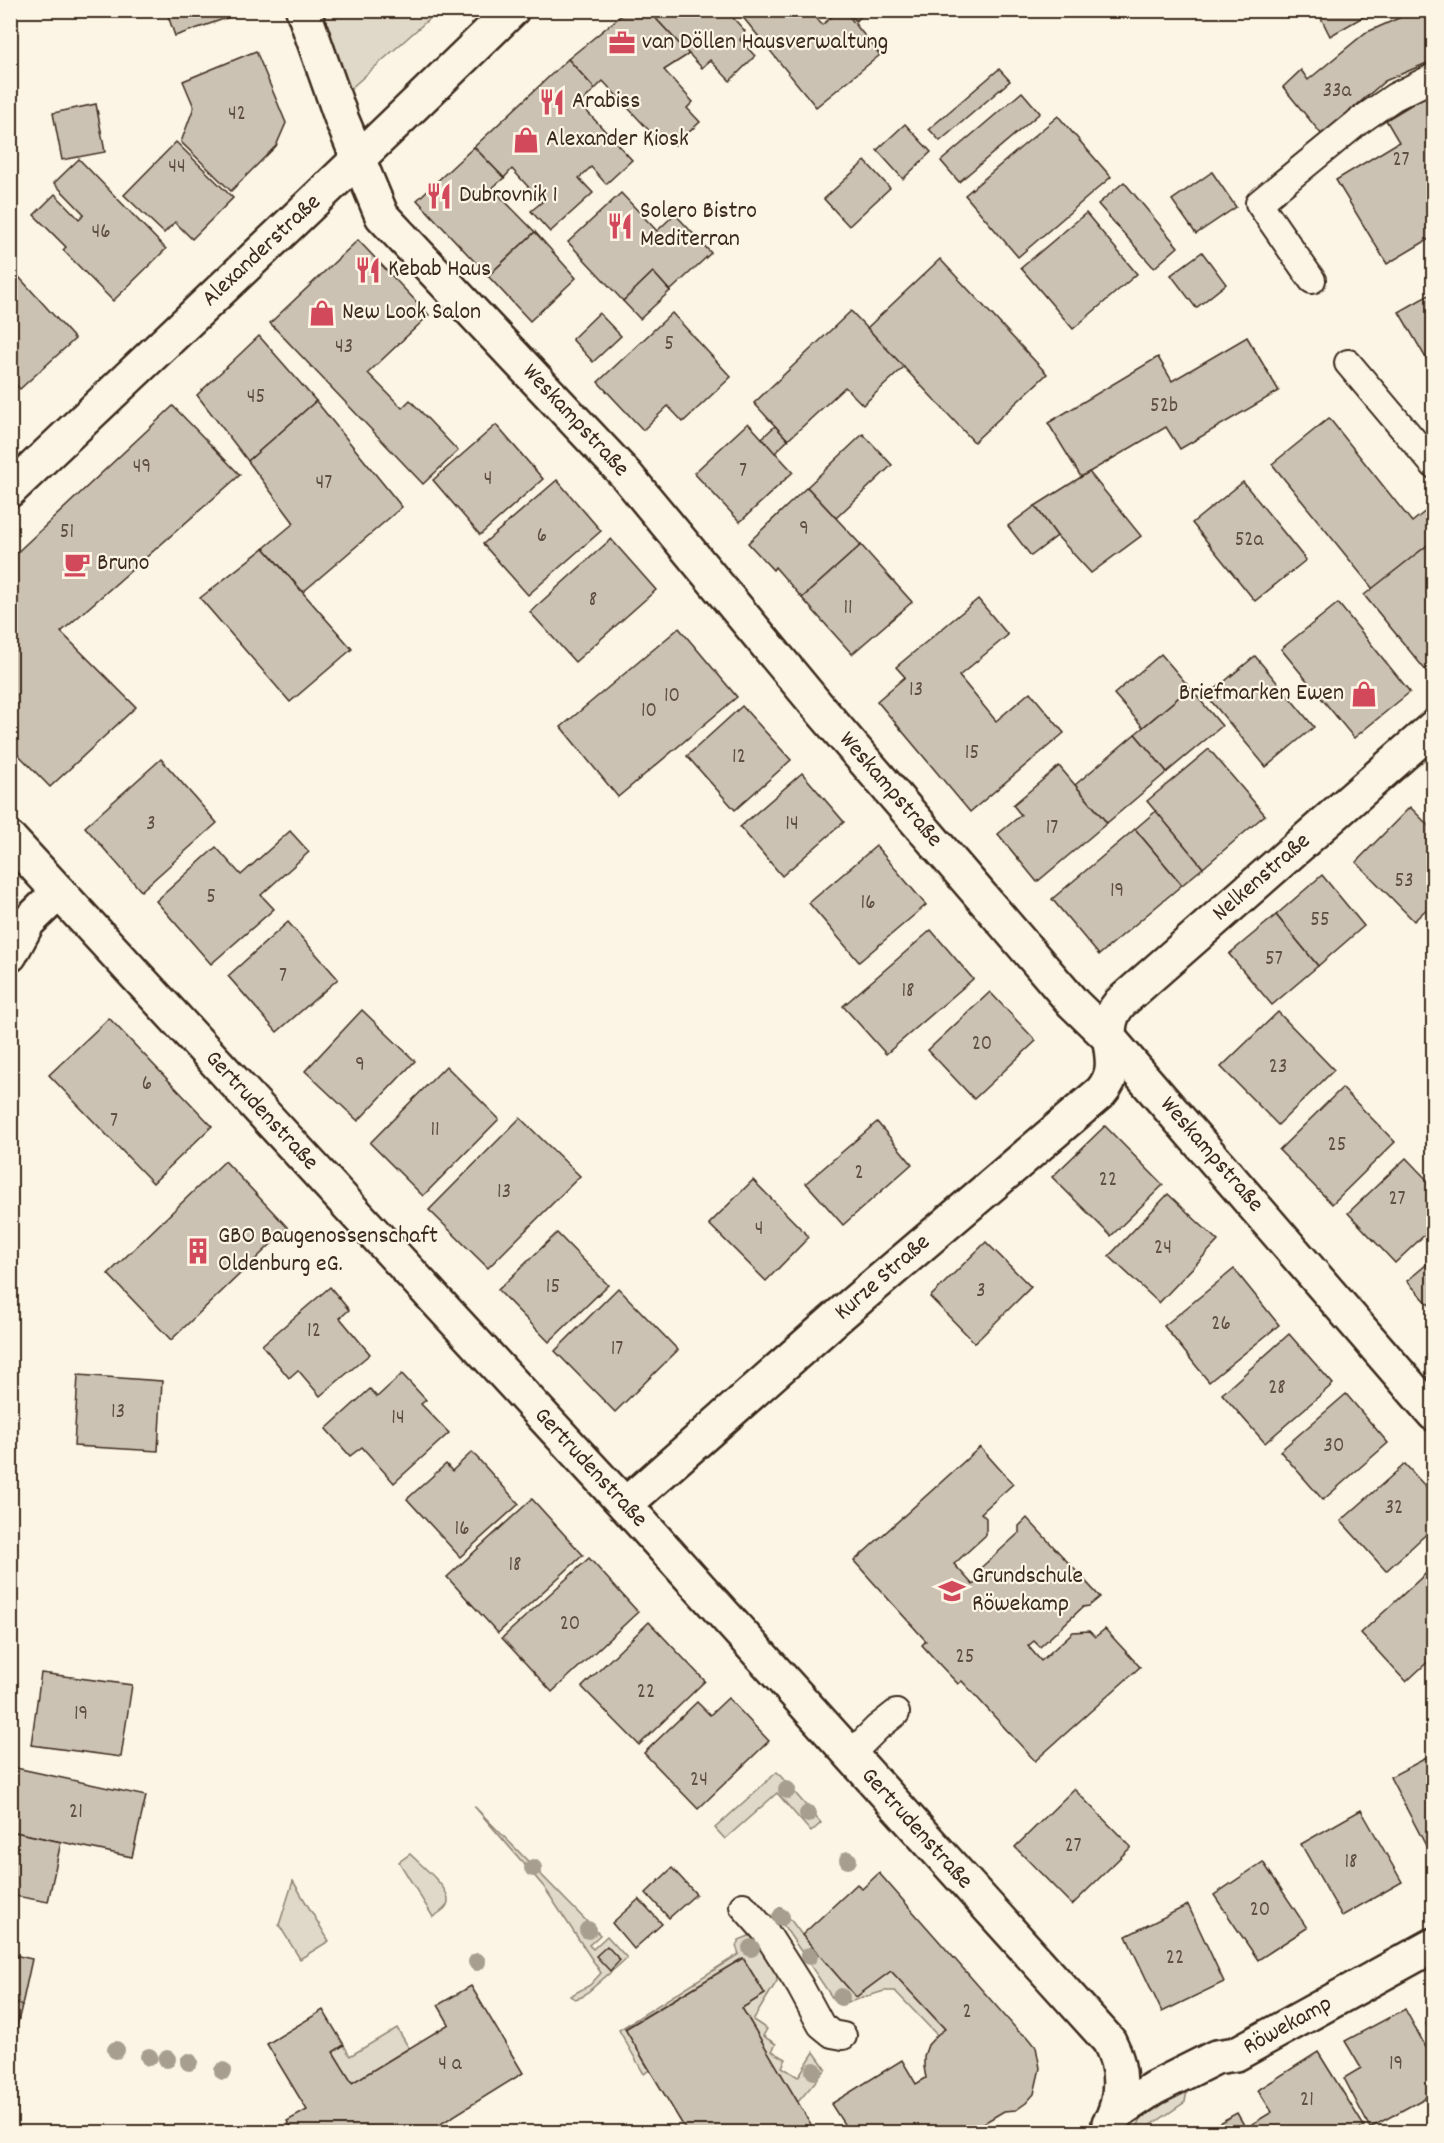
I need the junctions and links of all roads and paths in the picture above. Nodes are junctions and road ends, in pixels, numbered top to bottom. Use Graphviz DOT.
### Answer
graph roads {
  1 [pos="303,10"];
  2 [pos="512,10"];
  3 [pos="1434,77"];
  4 [pos="358,161"];
  5 [pos="1312,280"];
  6 [pos="1348,363"];
  7 [pos="1433,464"];
  8 [pos="10,490"];
  9 [pos="1434,727"];
  10 [pos="10,840"];
  11 [pos="59,892"];
  12 [pos="10,955"];
  13 [pos="1109,1038"];
  14 [pos="1434,1414"];
  15 [pos="625,1505"];
  16 [pos="896,1713"];
  17 [pos="849,1756"];
  18 [pos="743,1906"];
  19 [pos="1434,1945"];
  20 [pos="843,2036"];
  21 [pos="1106,2128"];
  1 -- 4 [label="street, Weskampstraße"];
  2 -- 4 [label="street, Alexanderstraße"];
  3 -- 5 [label="lane"];
  4 -- 8 [label="street, Alexanderstraße"];
  4 -- 13 [label="street, Weskampstraße"];
  6 -- 7 [label="lane"];
  9 -- 13 [label="street, Nelkenstraße"];
  10 -- 11 [label="street, Gertrudenstraße"];
  11 -- 12 [label="street"];
  11 -- 15 [label="street, Gertrudenstraße"];
  13 -- 14 [label="street, Weskampstraße"];
  13 -- 15 [label="street, Kurze Straße"];
  15 -- 17 [label="street, Gertrudenstraße"];
  16 -- 17 [label="lane"];
  17 -- 21 [label="street, Gertrudenstraße"];
  18 -- 20 [label="lane"];
  19 -- 21 [label="street, Röwekamp"];
}
